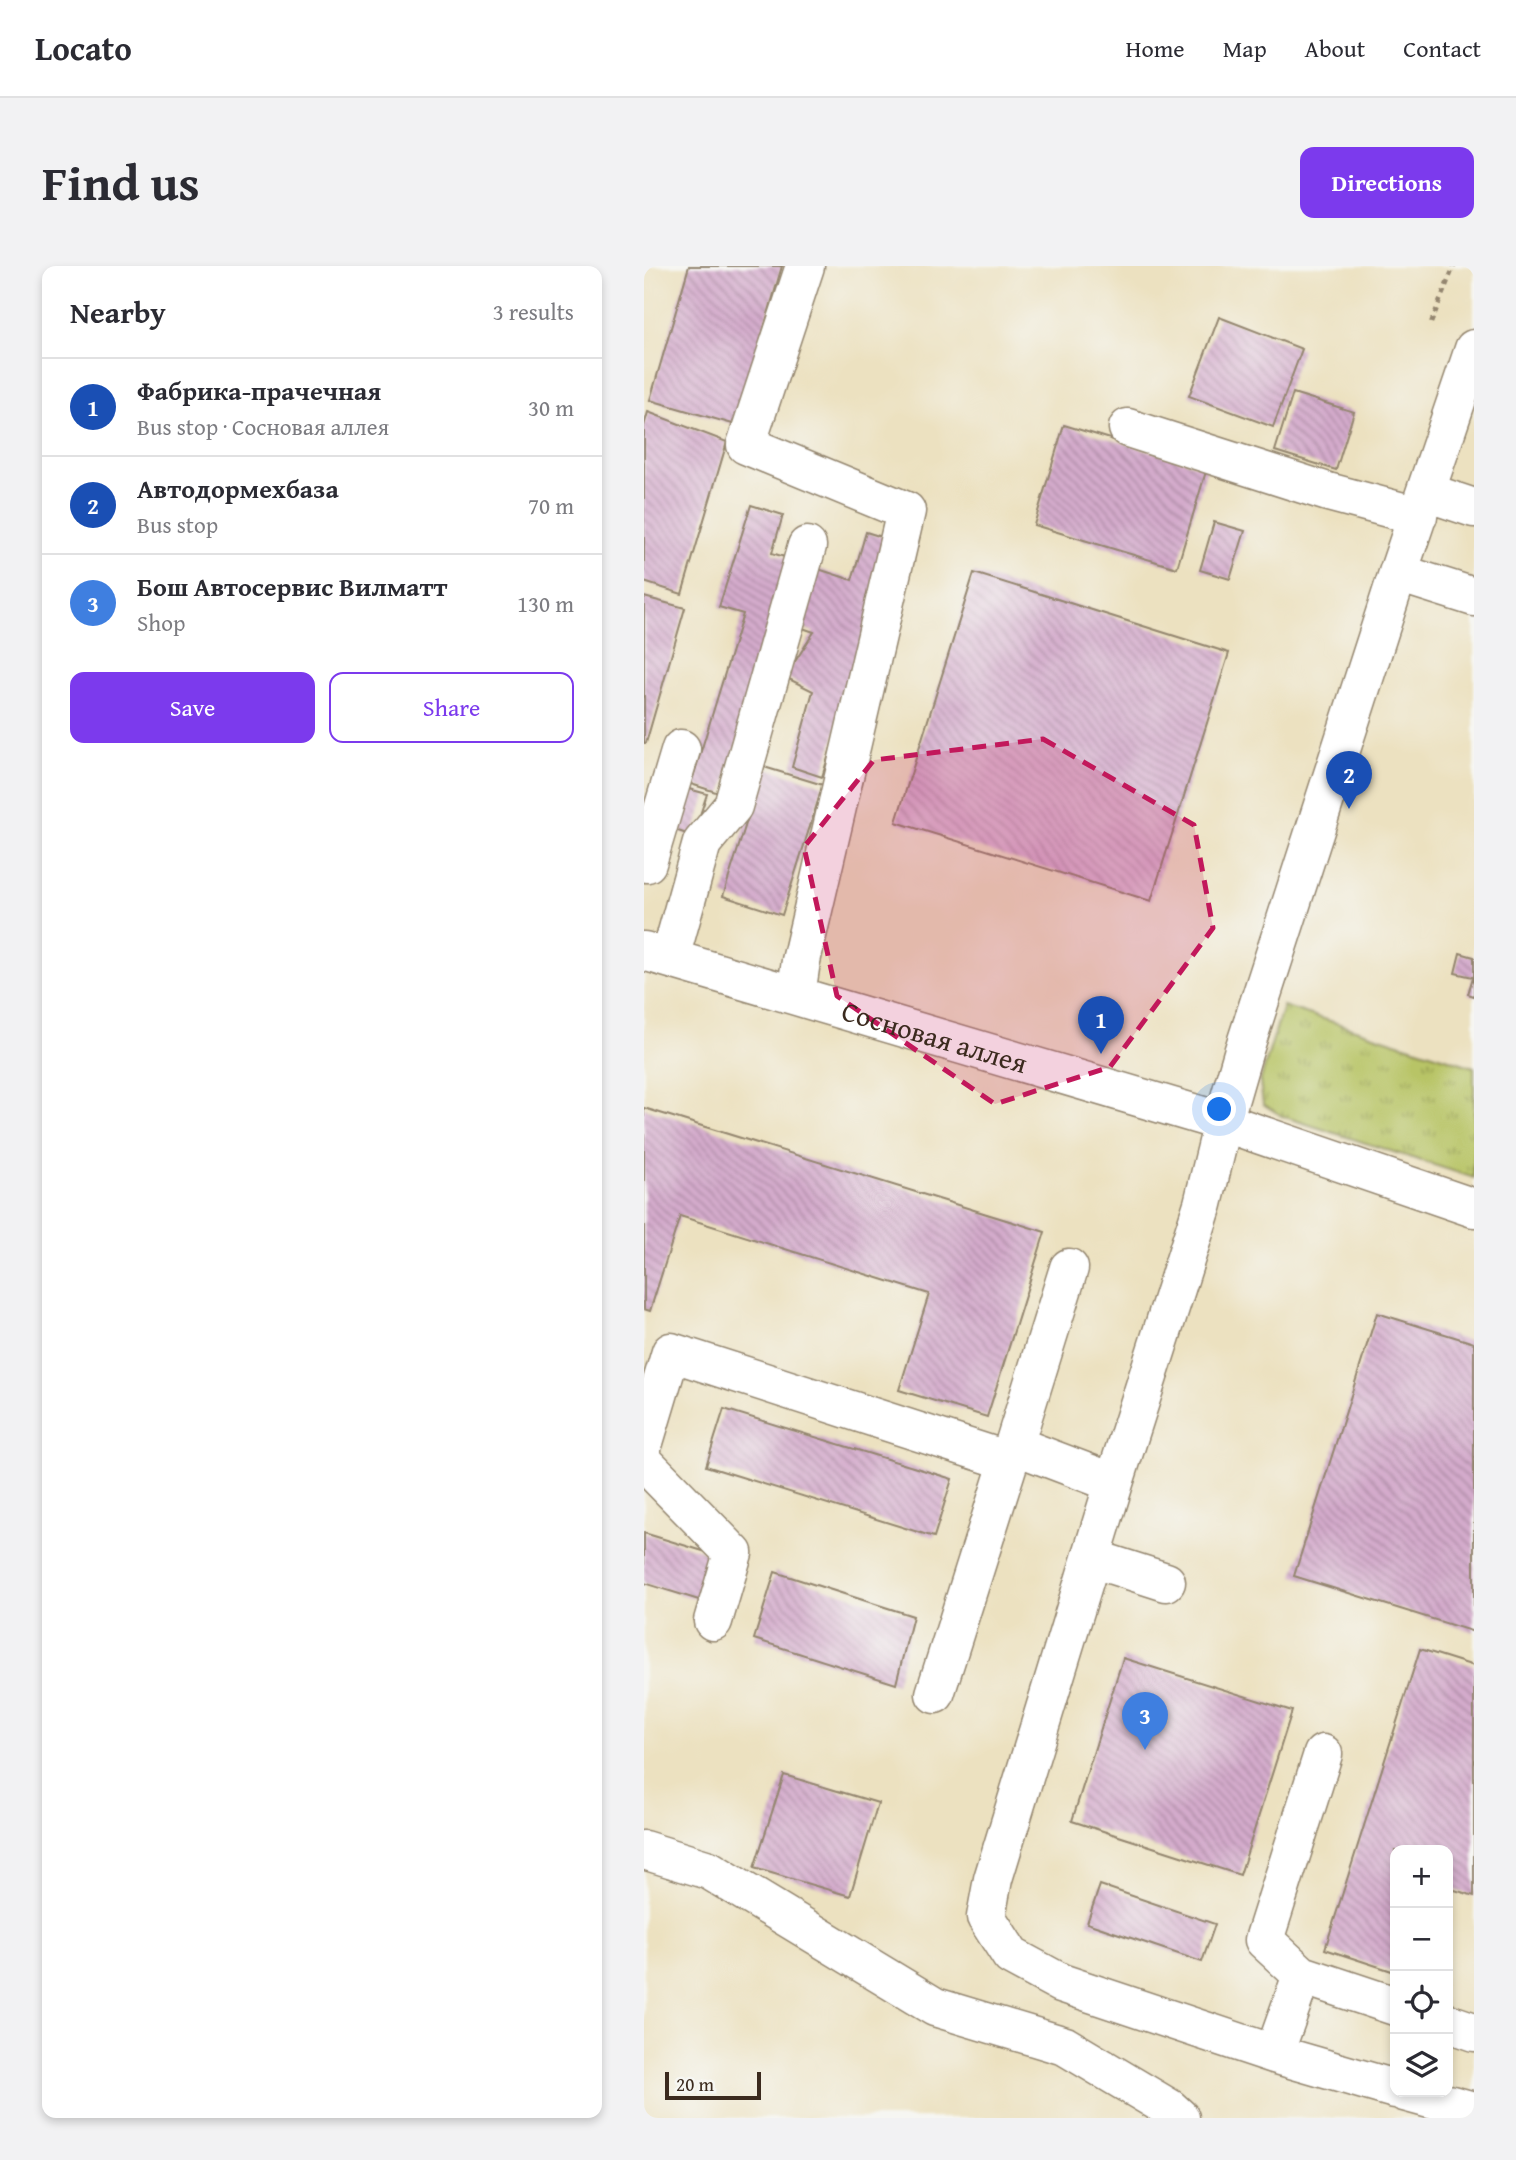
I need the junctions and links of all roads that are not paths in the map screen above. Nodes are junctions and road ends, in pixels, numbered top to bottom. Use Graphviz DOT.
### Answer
graph roads {
  1 [pos="805,266"];
  2 [pos="1474,349"];
  3 [pos="1128,428"];
  4 [pos="1422,504"];
  5 [pos="1474,508"];
  6 [pos="807,546"];
  7 [pos="1398,573"];
  8 [pos="1474,597"];
  9 [pos="681,749"];
  10 [pos="645,865"];
  11 [pos="657,955"];
  12 [pos="796,995"];
  13 [pos="1223,1122"];
  14 [pos="1474,1208"];
  15 [pos="1069,1268"];
  16 [pos="658,1347"];
  17 [pos="644,1442"];
  18 [pos="1012,1453"];
  19 [pos="644,1462"];
  20 [pos="1114,1483"];
  21 [pos="1091,1558"];
  22 [pos="1166,1582"];
  23 [pos="713,1621"];
  24 [pos="934,1694"];
  25 [pos="1323,1754"];
  26 [pos="644,1850"];
  27 [pos="1302,1975"];
  28 [pos="1390,2004"];
  29 [pos="1453,2025"];
  30 [pos="1474,2032"];
  31 [pos="1274,2054"];
  32 [pos="1390,2088"];
  33 [pos="1420,2097"];
  34 [pos="1470,2113"];
  35 [pos="1180,2118"];
  1 -- 12 [label="main road"];
  2 -- 4 [label="main road"];
  3 -- 4 [label="main road"];
  4 -- 5 [label="main road"];
  4 -- 7 [label="main road"];
  6 -- 11 [label="main road"];
  7 -- 8 [label="main road"];
  7 -- 13 [label="main road"];
  9 -- 10 [label="main road"];
  11 -- 12 [label="main road, Сосновая аллея"];
  12 -- 13 [label="main road, Сосновая аллея"];
  13 -- 14 [label="main road, Сосновая аллея"];
  13 -- 20 [label="main road"];
  15 -- 18 [label="main road"];
  16 -- 17 [label="main road"];
  16 -- 18 [label="main road"];
  18 -- 20 [label="main road"];
  18 -- 24 [label="main road"];
  19 -- 23 [label="main road"];
  20 -- 21 [label="main road"];
  21 -- 22 [label="main road"];
  21 -- 31 [label="main road"];
  25 -- 27 [label="main road"];
  26 -- 35 [label="main road"];
  27 -- 28 [label="main road"];
  27 -- 31 [label="main road"];
  29 -- 30 [label="main road"];
  31 -- 32 [label="main road"];
  33 -- 34 [label="main road"];
}
